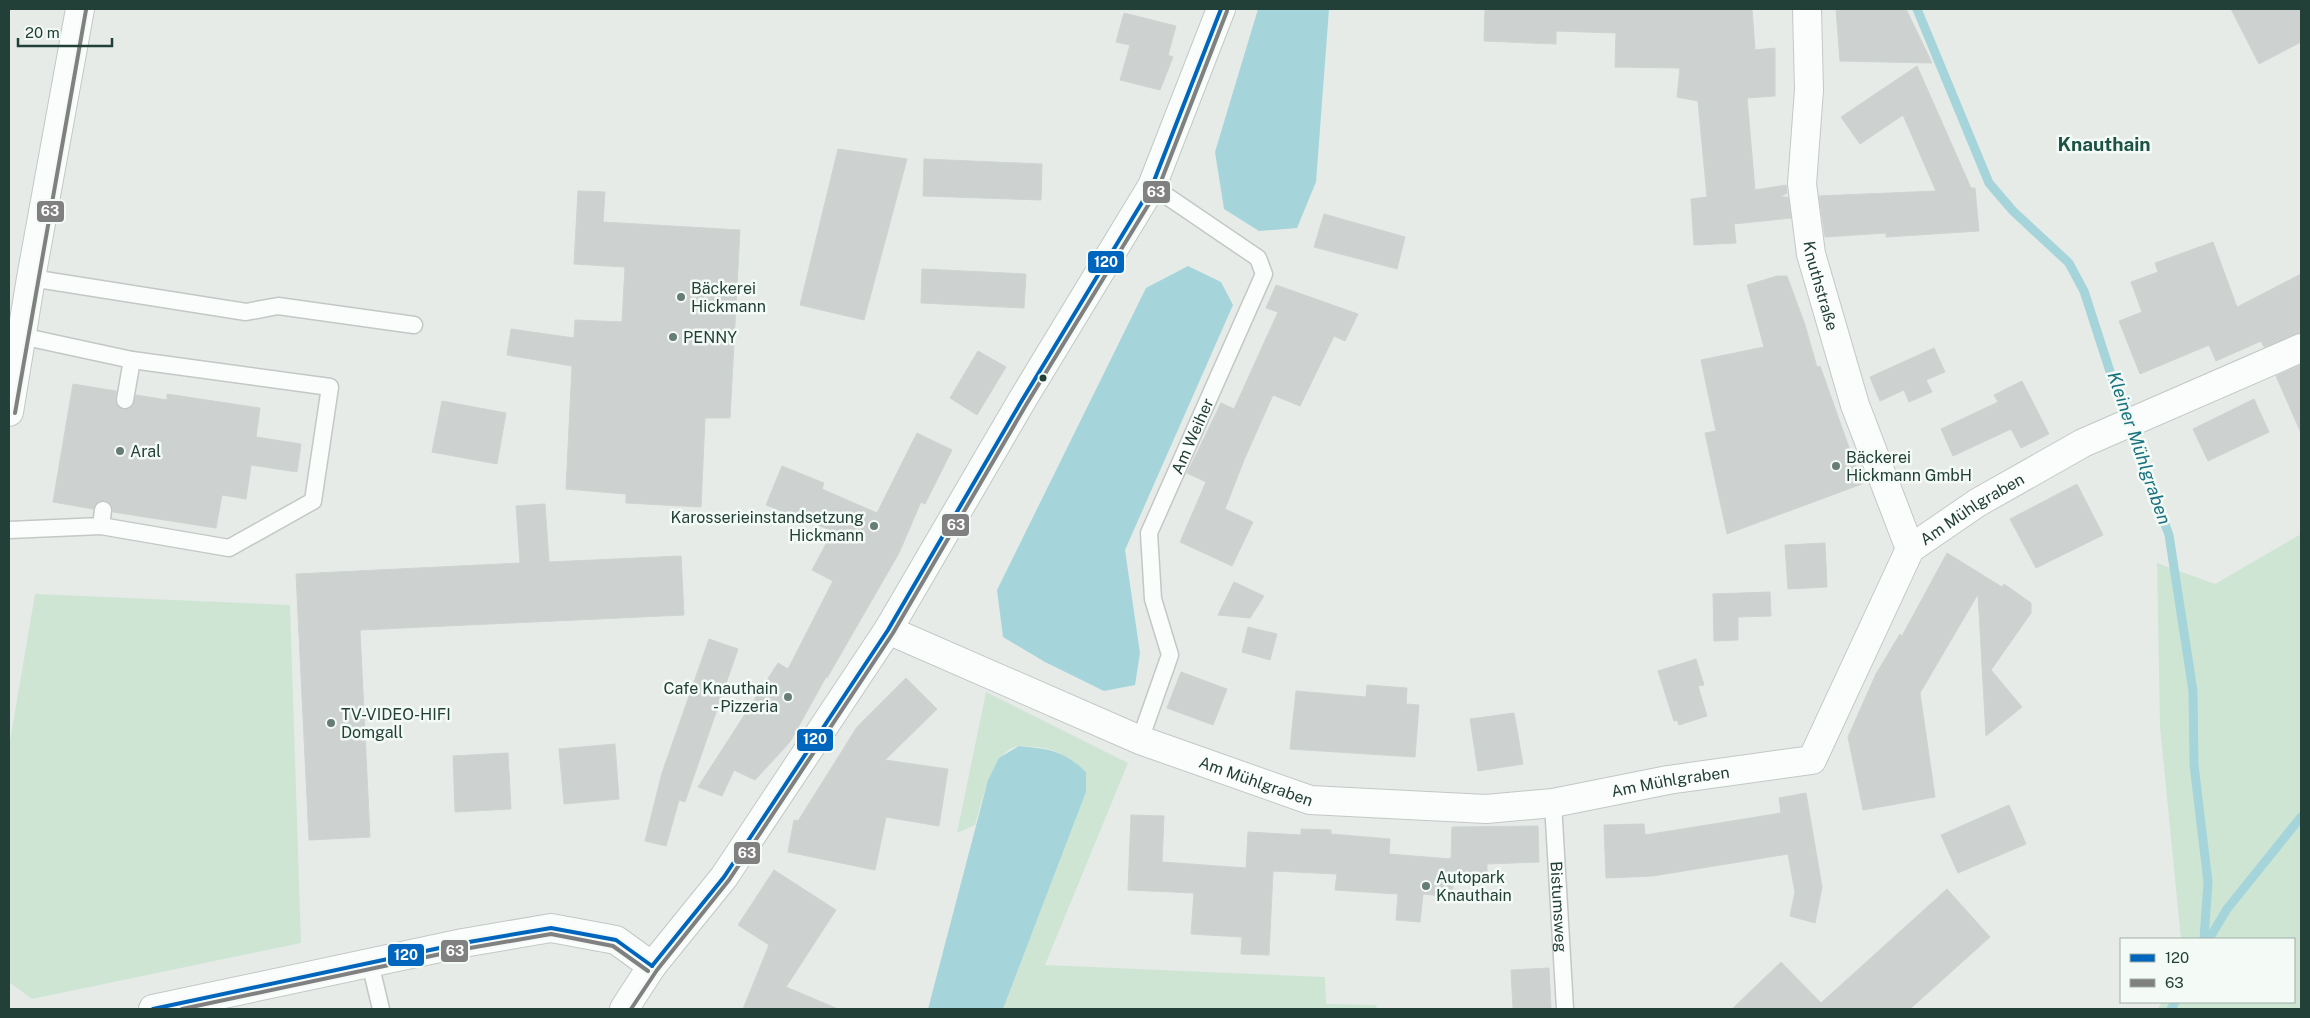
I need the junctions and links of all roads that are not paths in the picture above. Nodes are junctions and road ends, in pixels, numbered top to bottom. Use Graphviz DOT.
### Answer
graph roads {
  1 [pos="80,9"];
  2 [pos="1220,9"];
  3 [pos="1807,9"];
  4 [pos="1152,186"];
  5 [pos="31,278"];
  6 [pos="414,325"];
  7 [pos="21,336"];
  8 [pos="2301,348"];
  9 [pos="132,360"];
  10 [pos="125,400"];
  11 [pos="9,412"];
  12 [pos="9,530"];
  13 [pos="1910,549"];
  14 [pos="888,630"];
  15 [pos="1140,740"];
  16 [pos="1553,803"];
  17 [pos="370,963"];
  18 [pos="652,966"];
  19 [pos="153,1009"];
  20 [pos="381,1009"];
  21 [pos="624,1009"];
  22 [pos="1564,1009"];
  1 -- 5 [label="street"];
  2 -- 4 [label="street"];
  3 -- 13 [label="street, Knuthstraße"];
  4 -- 14 [label="street"];
  4 -- 15 [label="lane, Am Weiher"];
  5 -- 6 [label="lane"];
  5 -- 7 [label="street"];
  7 -- 9 [label="lane"];
  7 -- 11 [label="street"];
  8 -- 13 [label="street, Am Mühlgraben"];
  9 -- 10 [label="lane"];
  9 -- 12 [label="lane"];
  13 -- 16 [label="street, Am Mühlgraben"];
  14 -- 15 [label="street, Am Mühlgraben"];
  14 -- 18 [label="street"];
  15 -- 16 [label="street, Am Mühlgraben"];
  16 -- 22 [label="lane, Bistumsweg"];
  17 -- 18 [label="street"];
  17 -- 19 [label="street"];
  17 -- 20 [label="lane"];
  18 -- 21 [label="street"];
}
